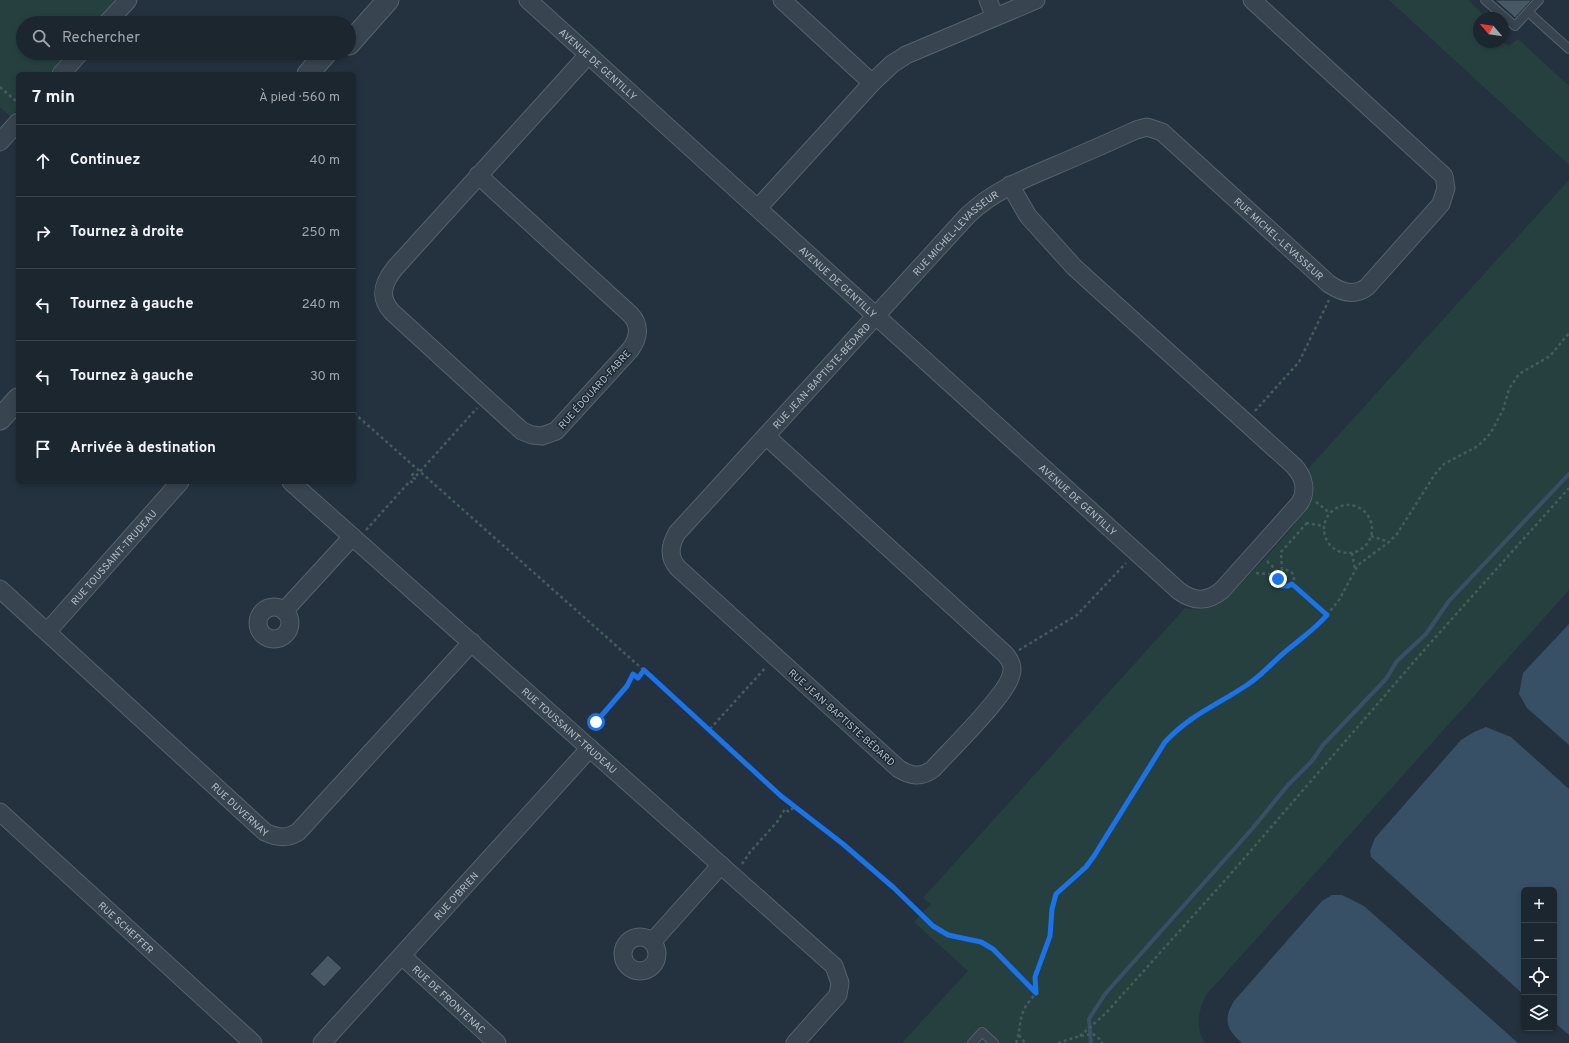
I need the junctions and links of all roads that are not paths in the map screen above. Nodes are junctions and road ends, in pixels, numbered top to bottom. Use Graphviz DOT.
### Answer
graph roads {
  1 [pos="128,0"];
  2 [pos="374,0"];
  3 [pos="388,0"];
  4 [pos="782,0"];
  5 [pos="988,0"];
  6 [pos="1036,0"];
  7 [pos="1252,0"];
  8 [pos="1484,0"];
  9 [pos="1539,0"];
  10 [pos="532,1"];
  11 [pos="1528,12"];
  12 [pos="113,16"];
  13 [pos="995,17"];
  14 [pos="356,20"];
  15 [pos="356,36"];
  16 [pos="1569,49"];
  17 [pos="588,55"];
  18 [pos="74,60"];
  19 [pos="320,60"];
  20 [pos="335,60"];
  21 [pos="63,72"];
  22 [pos="310,72"];
  23 [pos="324,72"];
  24 [pos="872,83"];
  25 [pos="16,124"];
  26 [pos="0,142"];
  27 [pos="478,175"];
  28 [pos="1010,185"];
  29 [pos="758,208"];
  30 [pos="876,315"];
  31 [pos="16,401"];
  32 [pos="16,417"];
  33 [pos="0,419"];
  34 [pos="0,435"];
  35 [pos="766,436"];
  36 [pos="178,484"];
  37 [pos="294,484"];
  38 [pos="358,535"];
  39 [pos="0,589"];
  40 [pos="284,611"];
  41 [pos="47,632"];
  42 [pos="472,642"];
  43 [pos="590,748"];
  44 [pos="0,812"];
  45 [pos="720,865"];
  46 [pos="652,942"];
  47 [pos="402,956"];
  48 [pos="253,1043"];
  49 [pos="322,1043"];
  50 [pos="497,1043"];
  51 [pos="795,1043"];
  52 [pos="972,1043"];
  53 [pos="994,1043"];
  1 -- 12 [label="street"];
  2 -- 14 [label="street"];
  3 -- 15 [label="street"];
  4 -- 24 [label="street"];
  5 -- 13 [label="street"];
  6 -- 13 [label="street"];
  7 -- 28 [label="street, RUE MICHEL-LEVASSEUR"];
  8 -- 11 [label="lane"];
  9 -- 11 [label="lane"];
  10 -- 17 [label="street, AVENUE DE GENTILLY"];
  11 -- 16 [label="lane"];
  13 -- 24 [label="street"];
  17 -- 27 [label="street, RUE ÉDOUARD-FABRE"];
  17 -- 29 [label="street, AVENUE DE GENTILLY"];
  18 -- 21 [label="street"];
  19 -- 22 [label="street"];
  20 -- 23 [label="street"];
  24 -- 29 [label="street"];
  25 -- 26 [label="street"];
  27 -- 27 [label="street, RUE ÉDOUARD-FABRE"];
  28 -- 30 [label="street, RUE MICHEL-LEVASSEUR"];
  28 -- 30 [label="street, AVENUE DE GENTILLY"];
  29 -- 30 [label="street, AVENUE DE GENTILLY"];
  30 -- 35 [label="street, RUE JEAN-BAPTISTE-BÉDARD"];
  31 -- 33 [label="street"];
  32 -- 34 [label="street"];
  35 -- 35 [label="street, RUE JEAN-BAPTISTE-BÉDARD"];
  36 -- 41 [label="street, RUE TOUSSAINT-TRUDEAU"];
  37 -- 38 [label="street, RUE TOUSSAINT-TRUDEAU"];
  38 -- 40 [label="street"];
  38 -- 42 [label="street, RUE TOUSSAINT-TRUDEAU"];
  39 -- 41 [label="street, RUE DUVERNAY"];
  41 -- 42 [label="street, RUE DUVERNAY"];
  42 -- 43 [label="street, RUE TOUSSAINT-TRUDEAU"];
  43 -- 45 [label="street, RUE TOUSSAINT-TRUDEAU"];
  43 -- 47 [label="street, RUE O'BRIEN"];
  44 -- 48 [label="street, RUE SCHEFFER"];
  45 -- 46 [label="street"];
  45 -- 51 [label="street, RUE TOUSSAINT-TRUDEAU"];
  47 -- 49 [label="street, RUE O'BRIEN"];
  47 -- 50 [label="street, RUE DE FRONTENAC"];
  52 -- 53 [label="lane"];
}
